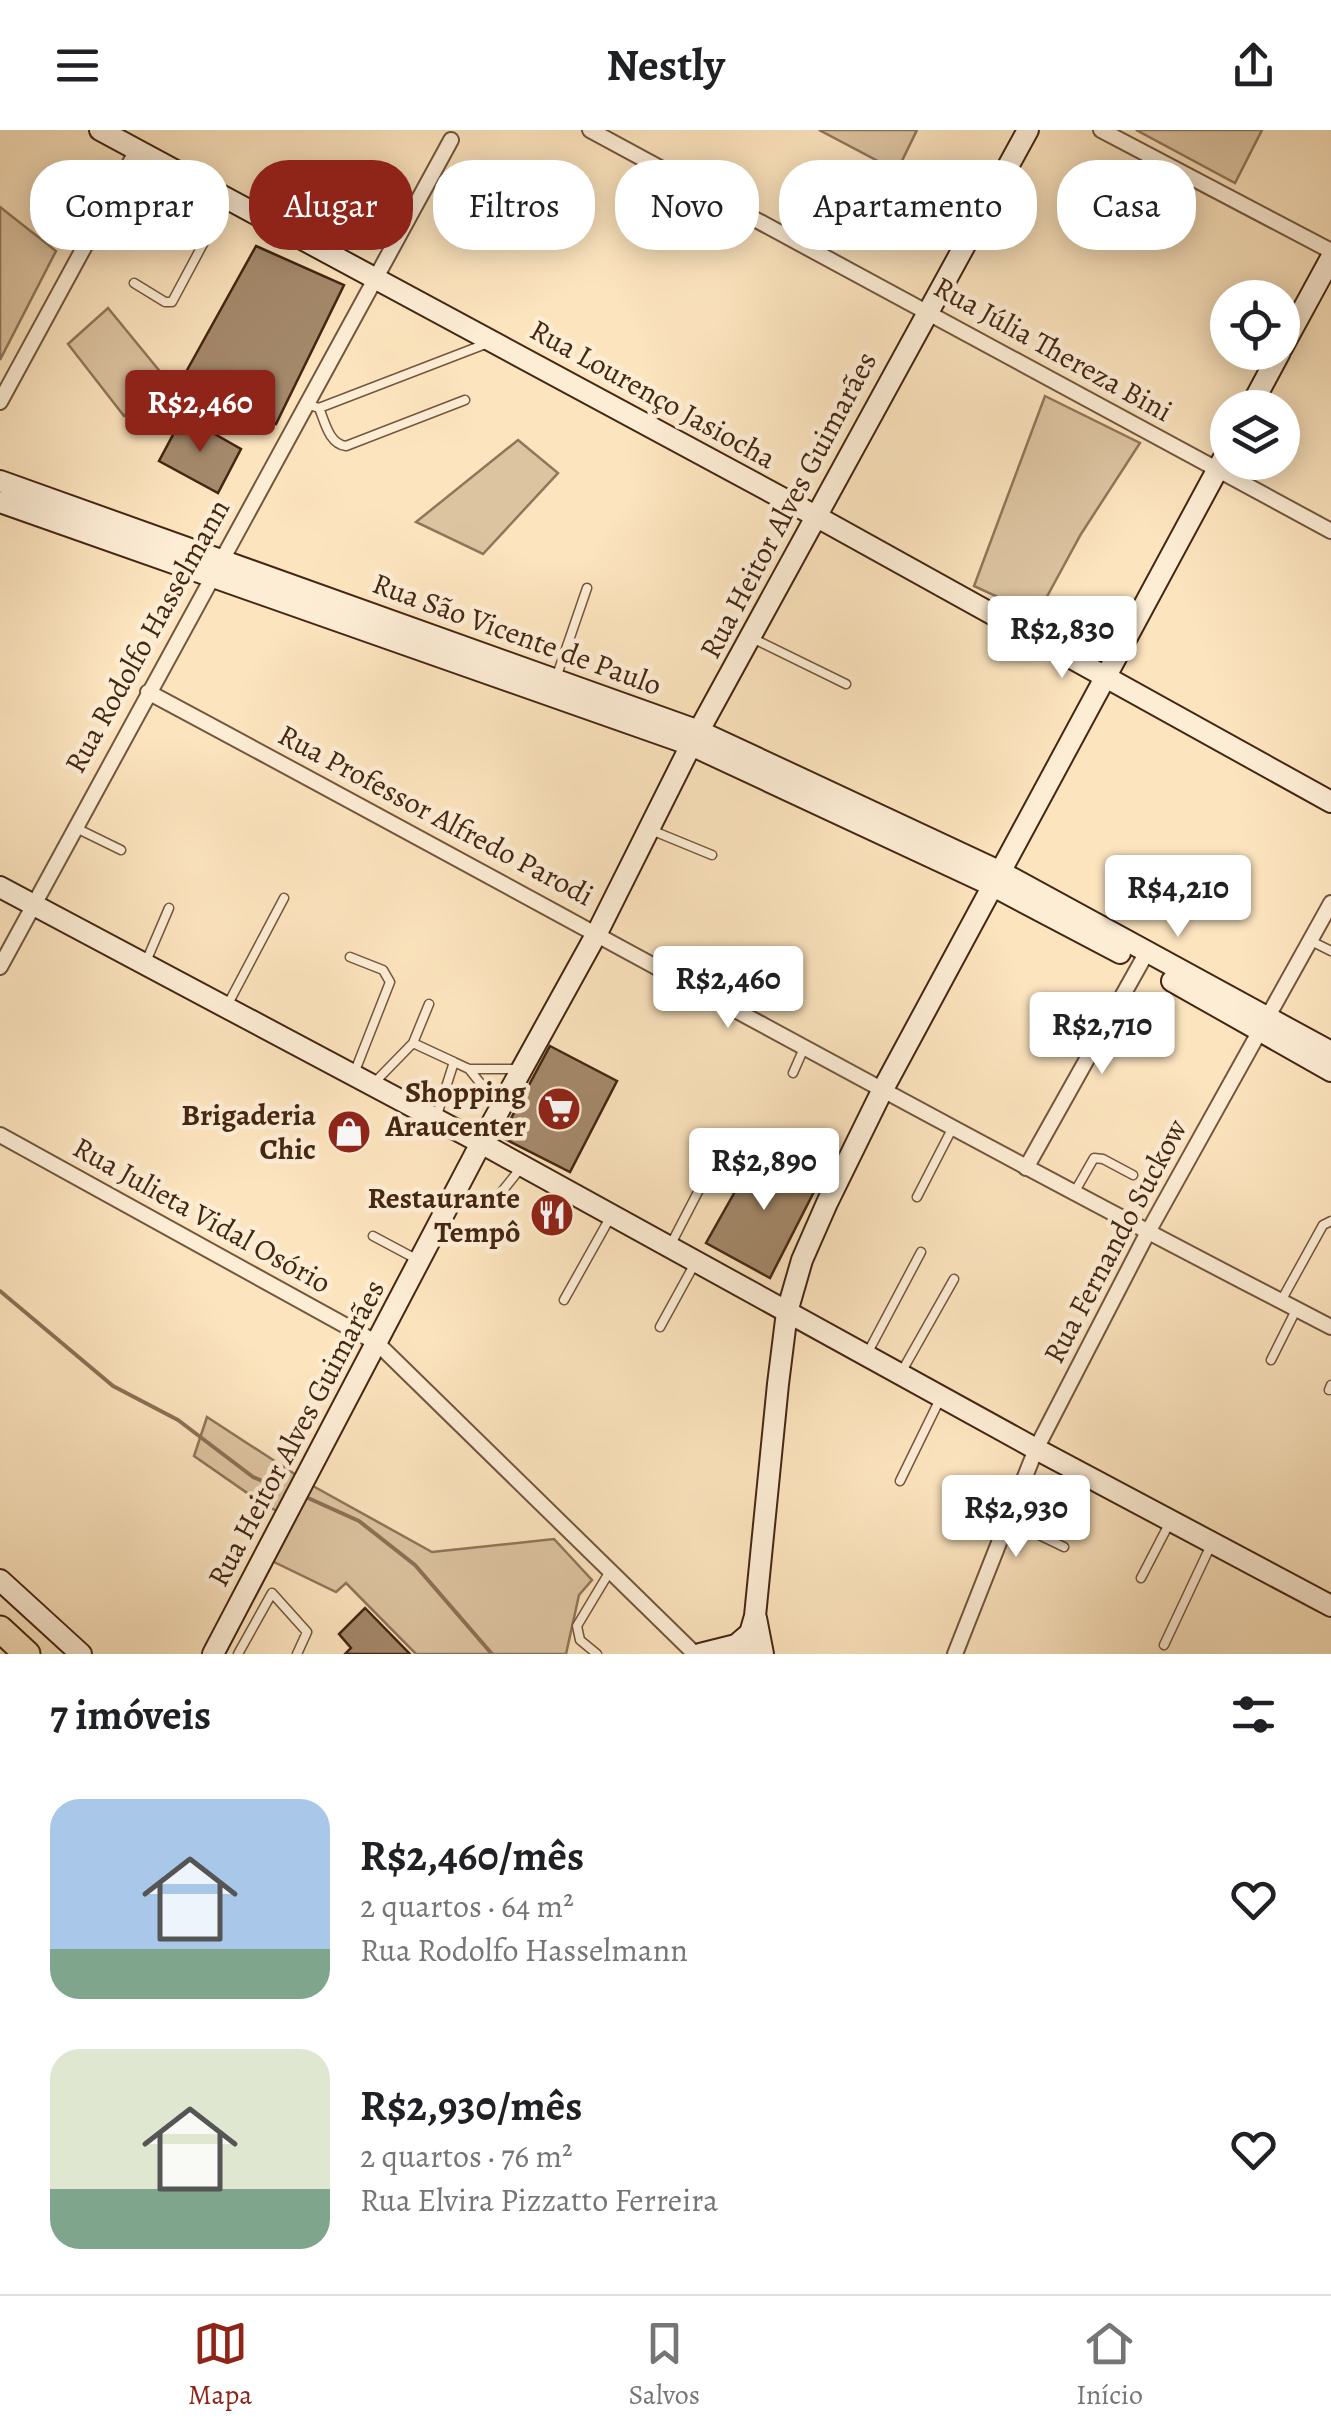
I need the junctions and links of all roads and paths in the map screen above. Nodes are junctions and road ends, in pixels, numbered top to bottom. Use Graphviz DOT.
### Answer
graph roads {
  1 [pos="100,130"];
  2 [pos="590,130"];
  3 [pos="1028,130"];
  4 [pos="1101,130"];
  5 [pos="451,140"];
  6 [pos="137,150"];
  7 [pos="155,160"];
  8 [pos="229,201"];
  9 [pos="199,250"];
  10 [pos="1331,254"];
  11 [pos="375,280"];
  12 [pos="134,283"];
  13 [pos="927,311"];
  14 [pos="1300,314"];
  15 [pos="492,341"];
  16 [pos="465,400"];
  17 [pos="0,402"];
  18 [pos="312,406"];
  19 [pos="1210,465"];
  20 [pos="1211,480"];
  21 [pos="1237,480"];
  22 [pos="0,482"];
  23 [pos="0,502"];
  24 [pos="816,517"];
  25 [pos="1331,531"];
  26 [pos="216,567"];
  27 [pos="587,588"];
  28 [pos="750,638"];
  29 [pos="1105,677"];
  30 [pos="555,680"];
  31 [pos="846,684"];
  32 [pos="148,692"];
  33 [pos="695,738"];
  34 [pos="1331,802"];
  35 [pos="74,828"];
  36 [pos="649,829"];
  37 [pos="121,850"];
  38 [pos="712,855"];
  39 [pos="997,879"];
  40 [pos="0,887"];
  41 [pos="284,898"];
  42 [pos="1331,903"];
  43 [pos="33,906"];
  44 [pos="169,908"];
  45 [pos="597,932"];
  46 [pos="1311,940"];
  47 [pos="1331,951"];
  48 [pos="350,957"];
  49 [pos="1144,958"];
  50 [pos="144,964"];
  51 [pos="0,967"];
  52 [pos="428,1004"];
  53 [pos="226,1008"];
  54 [pos="1264,1026"];
  55 [pos="412,1044"];
  56 [pos="804,1048"];
  57 [pos="1331,1052"];
  58 [pos="454,1062"];
  59 [pos="469,1068"];
  60 [pos="522,1069"];
  61 [pos="1331,1071"];
  62 [pos="793,1073"];
  63 [pos="362,1080"];
  64 [pos="882,1092"];
  65 [pos="501,1108"];
  66 [pos="436,1119"];
  67 [pos="952,1129"];
  68 [pos="0,1135"];
  69 [pos="481,1144"];
  70 [pos="716,1157"];
  71 [pos="522,1166"];
  72 [pos="1026,1168"];
  73 [pos="1133,1175"];
  74 [pos="456,1192"];
  75 [pos="1074,1194"];
  76 [pos="917,1197"];
  77 [pos="612,1215"];
  78 [pos="1331,1221"];
  79 [pos="1148,1232"];
  80 [pos="373,1236"];
  81 [pos="669,1246"];
  82 [pos="921,1252"];
  83 [pos="420,1261"];
  84 [pos="696,1261"];
  85 [pos="954,1280"];
  86 [pos="564,1300"];
  87 [pos="1281,1301"];
  88 [pos="1296,1309"];
  89 [pos="787,1312"];
  90 [pos="660,1326"];
  91 [pos="1331,1327"];
  92 [pos="377,1343"];
  93 [pos="866,1355"];
  94 [pos="1271,1360"];
  95 [pos="900,1374"];
  96 [pos="941,1396"];
  97 [pos="1036,1449"];
  98 [pos="900,1481"];
  99 [pos="1008,1520"];
  100 [pos="1170,1520"];
  101 [pos="1213,1542"];
  102 [pos="1064,1547"];
  103 [pos="610,1570"];
  104 [pos="1141,1578"];
  105 [pos="0,1580"];
  106 [pos="1331,1606"];
  107 [pos="753,1624"];
  108 [pos="0,1629"];
  109 [pos="1164,1645"];
  110 [pos="694,1650"];
  111 [pos="27,1654"];
  112 [pos="81,1654"];
  113 [pos="213,1654"];
  114 [pos="238,1654"];
  115 [pos="297,1654"];
  116 [pos="597,1654"];
  117 [pos="672,1654"];
  118 [pos="744,1654"];
  119 [pos="764,1654"];
  120 [pos="954,1654"];
  1 -- 6 [label="street, Rua Lourenço Jasiocha"];
  2 -- 13 [label="street, Rua Júlia Thereza Bini"];
  3 -- 13 [label="street, Rua Heitor Alves Guimarães"];
  4 -- 10 [label="street"];
  5 -- 11 [label="street, Rua Rodolfo Hasselmann"];
  6 -- 7 [label="street, Rua Lourenço Jasiocha"];
  6 -- 17 [label="street"];
  8 -- 11 [label="street, Rua Lourenço Jasiocha"];
  9 -- 12 [label="lane"];
  10 -- 14 [label="street"];
  11 -- 15 [label="street, Rua Lourenço Jasiocha"];
  11 -- 18 [label="street, Rua Rodolfo Hasselmann"];
  13 -- 19 [label="street, Rua Júlia Thereza Bini"];
  13 -- 24 [label="street, Rua Heitor Alves Guimarães"];
  15 -- 18 [label="lane"];
  15 -- 24 [label="street, Rua Lourenço Jasiocha"];
  16 -- 18 [label="lane"];
  18 -- 26 [label="street, Rua Rodolfo Hasselmann"];
  20 -- 29 [label="street"];
  21 -- 25 [label="street, Rua Júlia Thereza Bini"];
  22 -- 26 [label="street, Rua São Vicente de Paulo"];
  23 -- 26 [label="street, Rua São Vicente de Paulo"];
  24 -- 28 [label="street, Rua Heitor Alves Guimarães"];
  24 -- 29 [label="street, Rua Lourenço Jasiocha"];
  26 -- 30 [label="street, Rua São Vicente de Paulo"];
  26 -- 32 [label="street, Rua Rodolfo Hasselmann"];
  26 -- 33 [label="street, Rua São Vicente de Paulo"];
  27 -- 30 [label="lane"];
  28 -- 31 [label="lane"];
  28 -- 33 [label="street, Rua Heitor Alves Guimarães"];
  29 -- 34 [label="street, Rua Lourenço Jasiocha"];
  29 -- 39 [label="street"];
  30 -- 33 [label="street, Rua São Vicente de Paulo"];
  32 -- 35 [label="street, Rua Rodolfo Hasselmann"];
  32 -- 45 [label="street, Rua Professor Alfredo Parodi"];
  33 -- 36 [label="street, Rua Heitor Alves Guimarães"];
  33 -- 39 [label="street, Rua São Vicente de Paulo"];
  35 -- 37 [label="lane"];
  35 -- 43 [label="street, Rua Rodolfo Hasselmann"];
  36 -- 38 [label="lane"];
  36 -- 45 [label="street, Rua Heitor Alves Guimarães"];
  39 -- 49 [label="street, Rua São Vicente de Paulo"];
  39 -- 64 [label="street"];
  40 -- 43 [label="street"];
  41 -- 53 [label="lane"];
  42 -- 46 [label="street, Rua Fernando Suckow"];
  43 -- 50 [label="street"];
  43 -- 51 [label="street, Rua Rodolfo Hasselmann"];
  44 -- 50 [label="lane"];
  45 -- 56 [label="street, Rua Professor Alfredo Parodi"];
  45 -- 60 [label="street, Rua Heitor Alves Guimarães"];
  46 -- 47 [label="lane"];
  46 -- 54 [label="street, Rua Fernando Suckow"];
  48 -- 63 [label="lane"];
  49 -- 54 [label="street, Rua São Vicente de Paulo"];
  49 -- 72 [label="street"];
  50 -- 53 [label="street"];
  52 -- 55 [label="lane"];
  53 -- 63 [label="street"];
  54 -- 57 [label="street"];
  54 -- 61 [label="street"];
  54 -- 79 [label="street, Rua Fernando Suckow"];
  55 -- 58 [label="lane"];
  55 -- 63 [label="lane"];
  56 -- 62 [label="lane"];
  56 -- 64 [label="street, Rua Professor Alfredo Parodi"];
  58 -- 59 [label="lane"];
  58 -- 66 [label="lane"];
  59 -- 60 [label="lane"];
  59 -- 65 [label="lane"];
  60 -- 65 [label="street, Rua Heitor Alves Guimarães"];
  63 -- 66 [label="street"];
  64 -- 67 [label="street, Rua Professor Alfredo Parodi"];
  64 -- 89 [label="street"];
  65 -- 69 [label="street, Rua Heitor Alves Guimarães"];
  66 -- 69 [label="street"];
  67 -- 72 [label="street, Rua Professor Alfredo Parodi"];
  67 -- 76 [label="lane"];
  68 -- 92 [label="street, Rua Julieta Vidal Osório"];
  69 -- 71 [label="street"];
  69 -- 74 [label="street, Rua Heitor Alves Guimarães"];
  70 -- 81 [label="lane"];
  71 -- 74 [label="lane"];
  71 -- 77 [label="street"];
  72 -- 75 [label="street, Rua Professor Alfredo Parodi"];
  73 -- 75 [label="lane"];
  74 -- 83 [label="street, Rua Heitor Alves Guimarães"];
  75 -- 79 [label="street, Rua Professor Alfredo Parodi"];
  77 -- 81 [label="street"];
  77 -- 86 [label="lane"];
  78 -- 87 [label="lane"];
  79 -- 87 [label="street, Rua Professor Alfredo Parodi"];
  79 -- 97 [label="street, Rua Fernando Suckow"];
  80 -- 83 [label="lane"];
  81 -- 84 [label="street"];
  82 -- 93 [label="lane"];
  83 -- 92 [label="street, Rua Heitor Alves Guimarães"];
  84 -- 89 [label="street"];
  84 -- 90 [label="lane"];
  85 -- 95 [label="lane"];
  87 -- 88 [label="street, Rua Professor Alfredo Parodi"];
  88 -- 91 [label="street, Rua Professor Alfredo Parodi"];
  88 -- 94 [label="lane"];
  89 -- 93 [label="street"];
  89 -- 107 [label="street"];
  92 -- 103 [label="street, Rua Julieta Vidal Osório"];
  92 -- 113 [label="street, Rua Heitor Alves Guimarães"];
  93 -- 95 [label="street"];
  95 -- 96 [label="street"];
  96 -- 97 [label="street"];
  96 -- 98 [label="lane"];
  97 -- 99 [label="street, Rua Fernando Suckow"];
  97 -- 100 [label="street"];
  99 -- 102 [label="lane"];
  99 -- 120 [label="street, Rua Fernando Suckow"];
  100 -- 101 [label="street"];
  100 -- 104 [label="lane"];
  101 -- 106 [label="street"];
  101 -- 109 [label="lane"];
  103 -- 110 [label="street, Rua Julieta Vidal Osório"];
  103 -- 116 [label="lane"];
  105 -- 112 [label="street"];
  107 -- 110 [label="street"];
  107 -- 118 [label="street"];
  107 -- 119 [label="street"];
  108 -- 111 [label="highway"];
  110 -- 117 [label="lane"];
  114 -- 115 [label="lane"];
}
